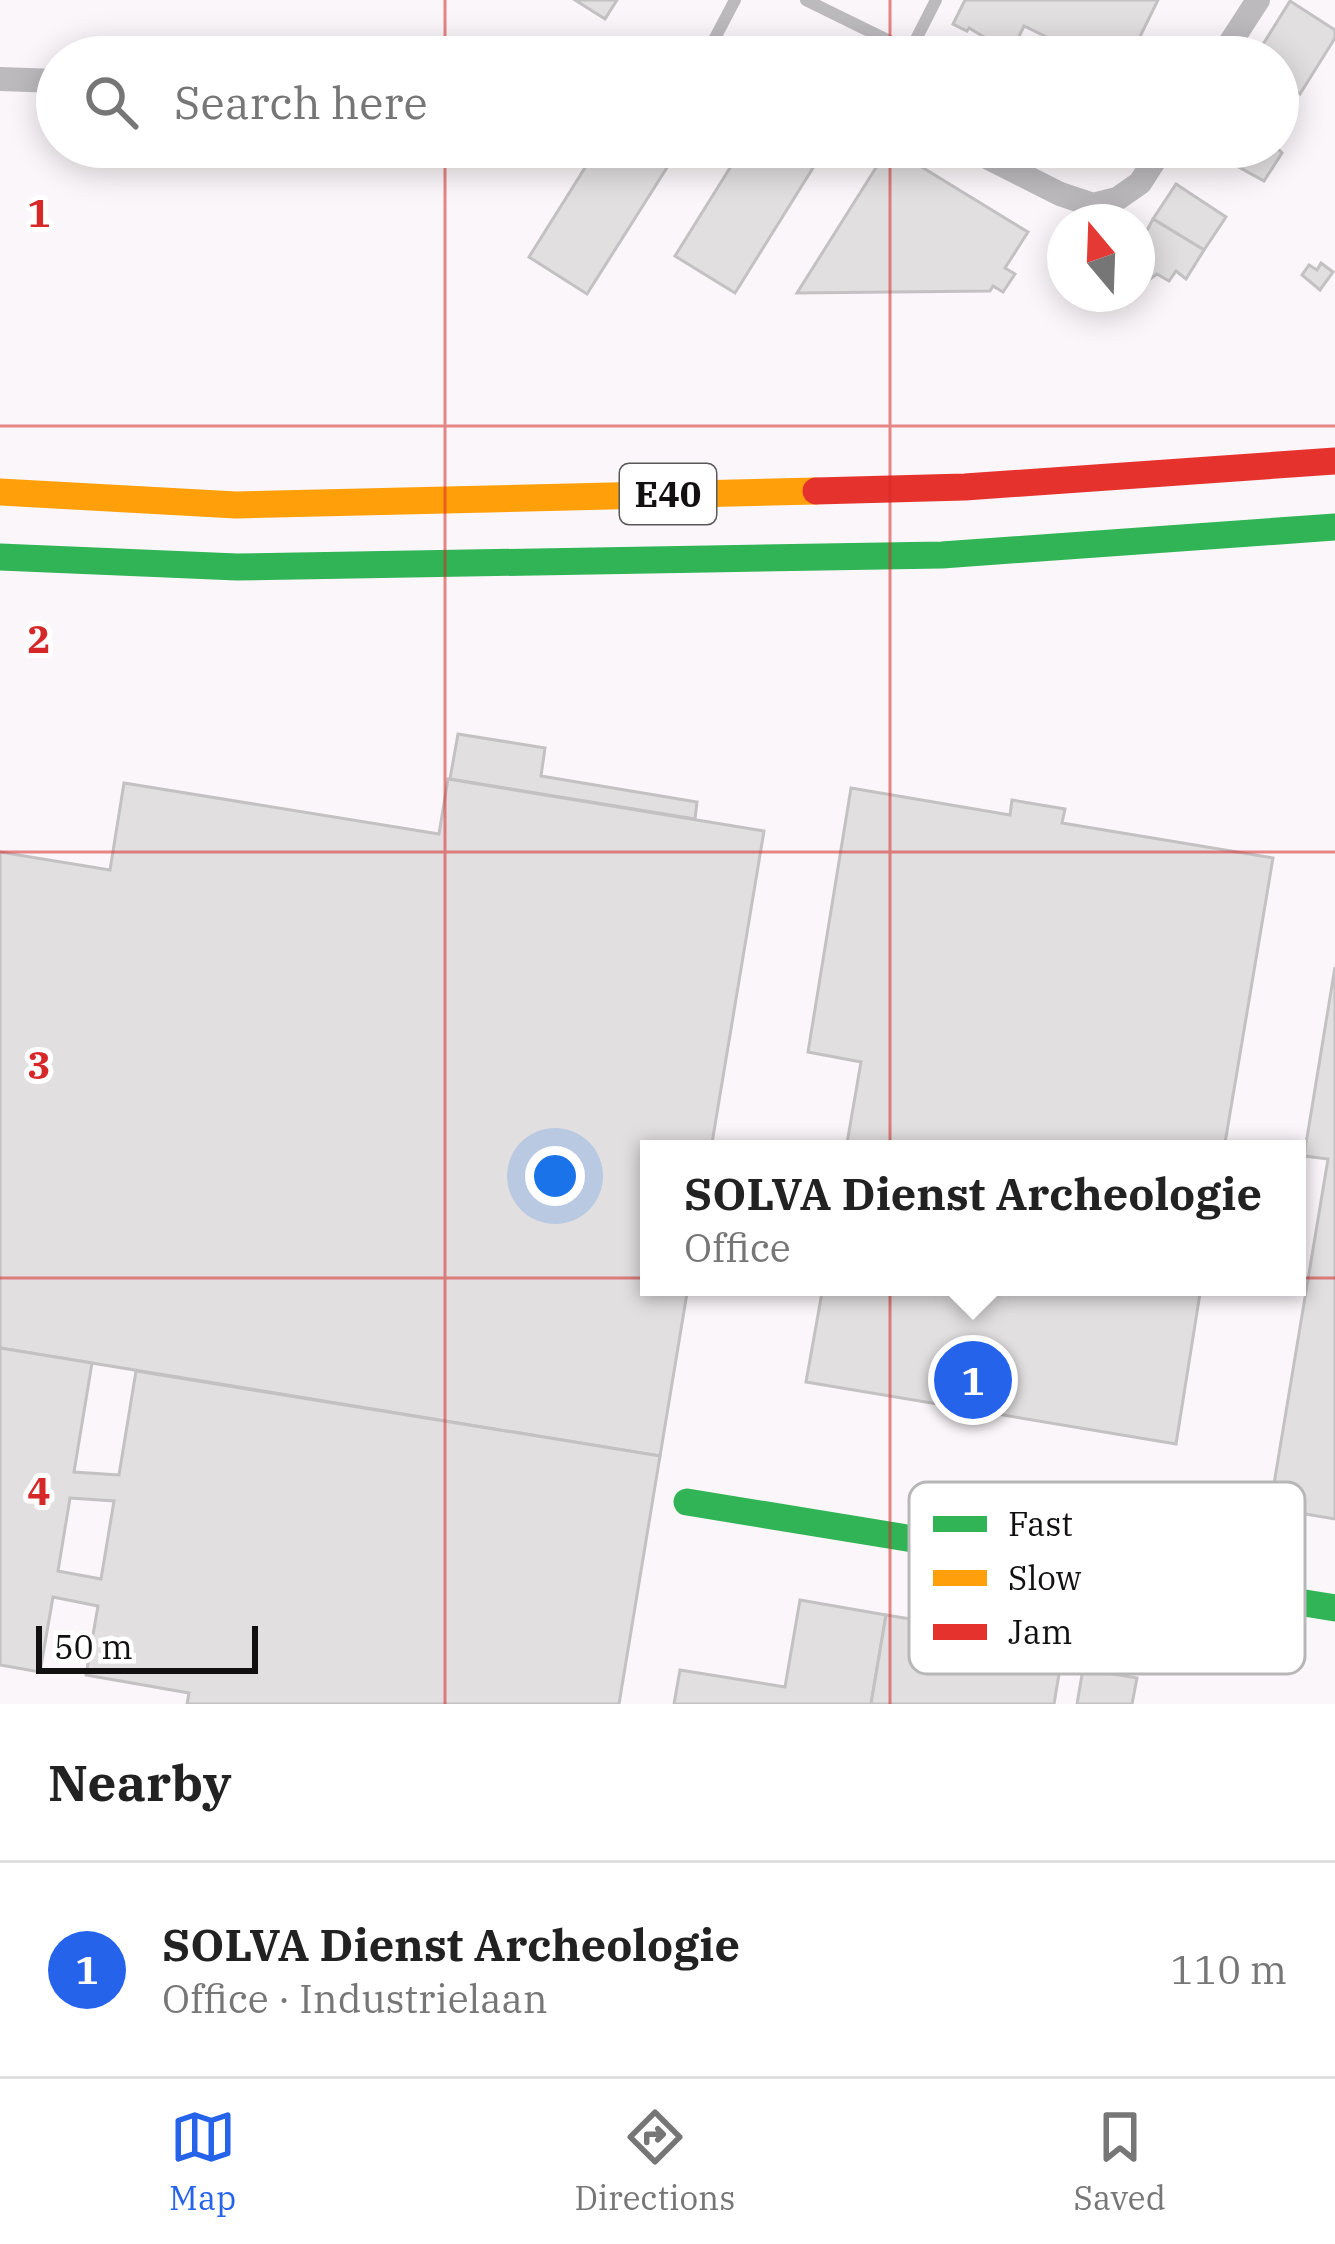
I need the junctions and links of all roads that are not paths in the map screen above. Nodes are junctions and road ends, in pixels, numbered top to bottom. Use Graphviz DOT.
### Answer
graph roads {
  1 [pos="735,0"];
  2 [pos="936,0"];
  3 [pos="1258,0"];
  4 [pos="814,2"];
  5 [pos="716,36"];
  6 [pos="881,36"];
  7 [pos="923,36"];
  8 [pos="1235,36"];
  9 [pos="0,79"];
  10 [pos="36,80"];
  11 [pos="1009,168"];
  12 [pos="1150,168"];
  13 [pos="1335,461"];
  14 [pos="0,492"];
  15 [pos="1335,527"];
  16 [pos="0,557"];
  17 [pos="687,1502"];
  18 [pos="909,1538"];
  19 [pos="1305,1603"];
  20 [pos="1335,1608"];
  1 -- 5 [label="lane"];
  2 -- 7 [label="lane"];
  3 -- 8 [label="street"];
  4 -- 6 [label="lane"];
  9 -- 10 [label="street"];
  11 -- 12 [label="street"];
  13 -- 14 [label="main road, E40"];
  15 -- 16 [label="main road, E40"];
  17 -- 18 [label="main road"];
  19 -- 20 [label="main road"];
}
